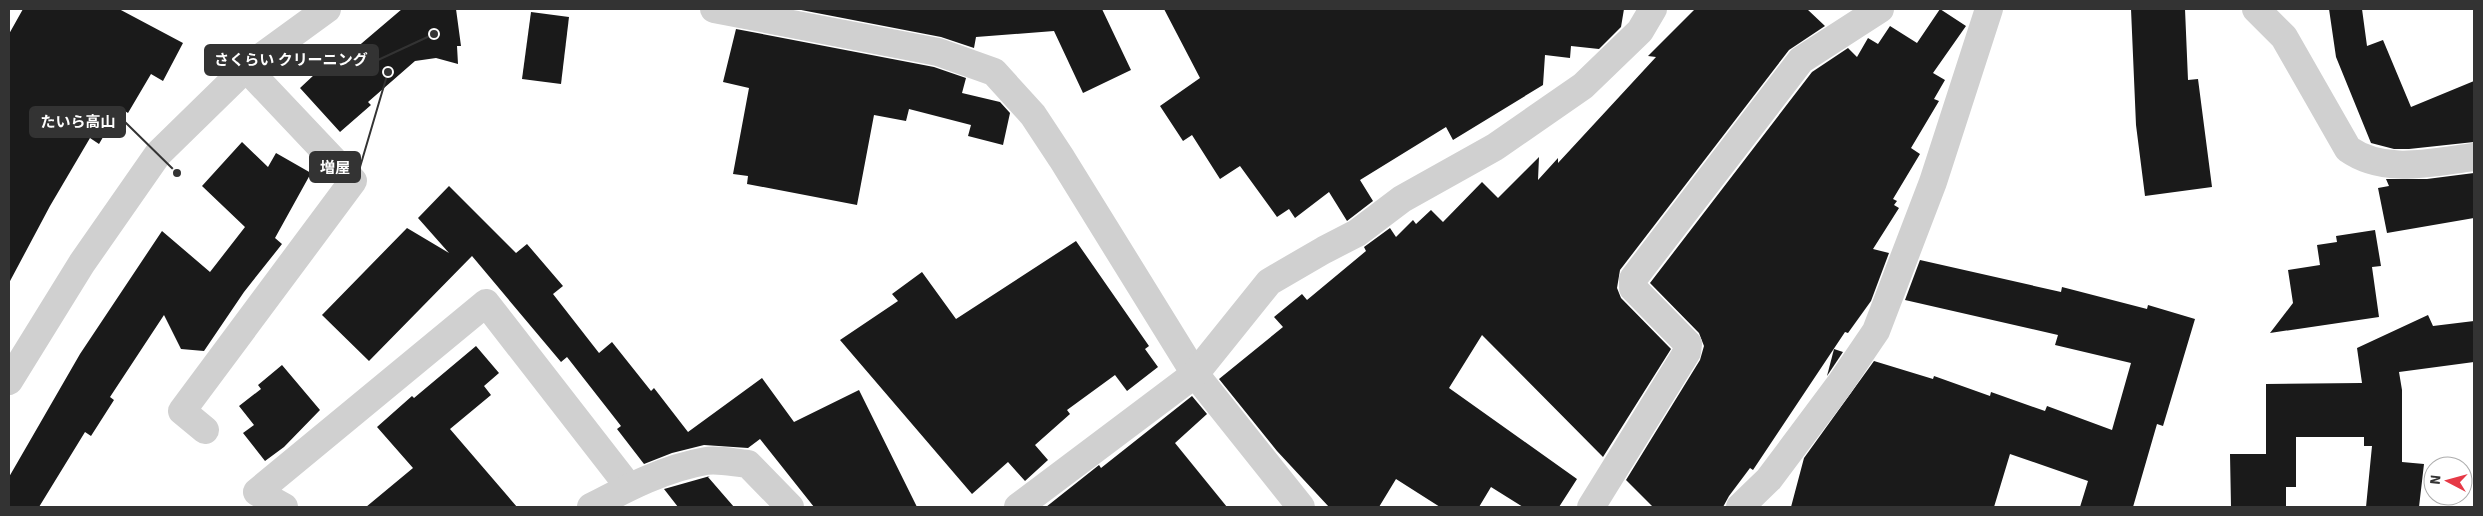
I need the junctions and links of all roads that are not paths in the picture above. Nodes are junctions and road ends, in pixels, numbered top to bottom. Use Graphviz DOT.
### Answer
graph roads {
  1 [pos="327,9"];
  2 [pos="714,9"];
  3 [pos="1653,9"];
  4 [pos="1880,9"];
  5 [pos="1988,9"];
  6 [pos="2256,9"];
  7 [pos="246,68"];
  8 [pos="2474,157"];
  9 [pos="1195,374"];
  10 [pos="9,381"];
  11 [pos="205,430"];
  12 [pos="629,487"];
  13 [pos="284,507"];
  14 [pos="591,507"];
  15 [pos="790,507"];
  16 [pos="1018,507"];
  17 [pos="1302,507"];
  18 [pos="1591,507"];
  19 [pos="1740,507"];
  1 -- 7 [label="street"];
  2 -- 9 [label="street"];
  3 -- 9 [label="street"];
  4 -- 18 [label="street"];
  5 -- 19 [label="street"];
  6 -- 8 [label="street"];
  7 -- 10 [label="street"];
  7 -- 11 [label="street"];
  9 -- 16 [label="street"];
  9 -- 17 [label="street"];
  12 -- 13 [label="street"];
  12 -- 14 [label="street"];
  12 -- 15 [label="street"];
}
